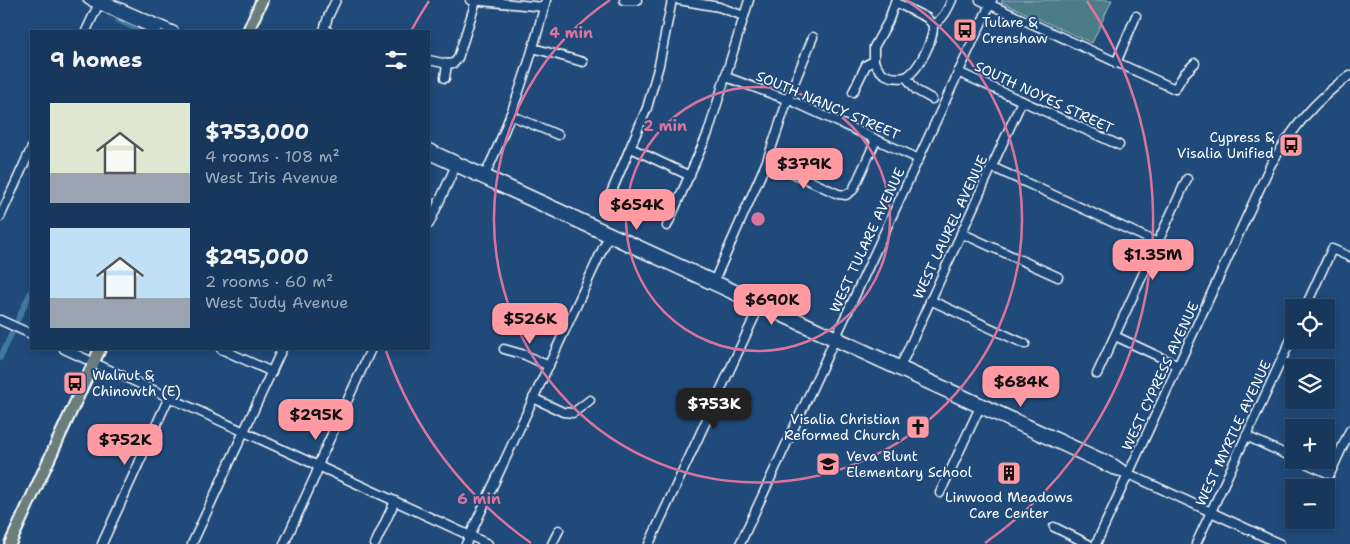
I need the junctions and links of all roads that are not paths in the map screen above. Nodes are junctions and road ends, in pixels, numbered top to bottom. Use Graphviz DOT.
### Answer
graph roads {
  1 [pos="88,0"];
  2 [pos="262,0"];
  3 [pos="336,0"];
  4 [pos="473,0"];
  5 [pos="624,0"];
  6 [pos="637,0"];
  7 [pos="672,0"];
  8 [pos="679,0"];
  9 [pos="749,0"];
  10 [pos="952,0"];
  11 [pos="980,0"];
  12 [pos="895,1"];
  13 [pos="101,2"];
  14 [pos="545,3"];
  15 [pos="991,3"];
  16 [pos="744,16"];
  17 [pos="1136,16"];
  18 [pos="933,25"];
  19 [pos="87,30"];
  20 [pos="155,30"];
  21 [pos="171,30"];
  22 [pos="248,30"];
  23 [pos="326,30"];
  24 [pos="813,37"];
  25 [pos="533,48"];
  26 [pos="430,60"];
  27 [pos="874,61"];
  28 [pos="583,62"];
  29 [pos="1116,63"];
  30 [pos="1195,63"];
  31 [pos="448,64"];
  32 [pos="958,72"];
  33 [pos="1350,75"];
  34 [pos="726,77"];
  35 [pos="906,77"];
  36 [pos="445,78"];
  37 [pos="853,92"];
  38 [pos="788,99"];
  39 [pos="932,99"];
  40 [pos="1022,101"];
  41 [pos="510,116"];
  42 [pos="558,135"];
  43 [pos="876,140"];
  44 [pos="1118,145"];
  45 [pos="631,148"];
  46 [pos="430,149"];
  47 [pos="30,151"];
  48 [pos="430,155"];
  49 [pos="919,159"];
  50 [pos="767,161"];
  51 [pos="457,164"];
  52 [pos="992,167"];
  53 [pos="690,176"];
  54 [pos="484,177"];
  55 [pos="1187,179"];
  56 [pos="608,200"];
  57 [pos="0,217"];
  58 [pos="430,222"];
  59 [pos="667,226"];
  60 [pos="961,233"];
  61 [pos="609,234"];
  62 [pos="1158,243"];
  63 [pos="1350,257"];
  64 [pos="1058,277"];
  65 [pos="714,279"];
  66 [pos="755,298"];
  67 [pos="1309,299"];
  68 [pos="930,300"];
  69 [pos="759,307"];
  70 [pos="0,320"];
  71 [pos="30,334"];
  72 [pos="1115,336"];
  73 [pos="835,338"];
  74 [pos="1025,344"];
  75 [pos="504,349"];
  76 [pos="1287,349"];
  77 [pos="66,350"];
  78 [pos="100,350"];
  79 [pos="224,350"];
  80 [pos="282,350"];
  81 [pos="371,350"];
  82 [pos="94,362"];
  83 [pos="900,365"];
  84 [pos="548,366"];
  85 [pos="1179,366"];
  86 [pos="272,372"];
  87 [pos="1097,374"];
  88 [pos="906,375"];
  89 [pos="169,397"];
  90 [pos="533,398"];
  91 [pos="590,400"];
  92 [pos="979,409"];
  93 [pos="1013,416"];
  94 [pos="1350,430"];
  95 [pos="244,432"];
  96 [pos="1246,436"];
  97 [pos="1285,454"];
  98 [pos="1335,463"];
  99 [pos="318,466"];
  100 [pos="1319,469"];
  101 [pos="1332,469"];
  102 [pos="1129,474"];
  103 [pos="940,493"];
  104 [pos="395,501"];
  105 [pos="1210,512"];
  106 [pos="1054,527"];
  107 [pos="559,530"];
  108 [pos="470,535"];
  109 [pos="10,544"];
  110 [pos="102,544"];
  111 [pos="192,544"];
  112 [pos="284,544"];
  113 [pos="375,544"];
  114 [pos="466,544"];
  115 [pos="488,544"];
  116 [pos="552,544"];
  117 [pos="649,544"];
  118 [pos="740,544"];
  119 [pos="1088,544"];
  120 [pos="1096,544"];
  121 [pos="1196,544"];
  122 [pos="1280,544"];
  1 -- 13 [label="street"];
  2 -- 22 [label="main road"];
  3 -- 23 [label="street"];
  4 -- 14 [label="street"];
  4 -- 31 [label="street"];
  5 -- 6 [label="street"];
  7 -- 45 [label="street"];
  8 -- 16 [label="street"];
  9 -- 16 [label="street"];
  10 -- 18 [label="street"];
  11 -- 15 [label="street"];
  12 -- 18 [label="street"];
  12 -- 27 [label="street"];
  13 -- 19 [label="street"];
  13 -- 20 [label="street"];
  13 -- 21 [label="street"];
  14 -- 25 [label="street"];
  15 -- 29 [label="street"];
  15 -- 32 [label="street, WEST TULARE AVENUE"];
  16 -- 34 [label="street"];
  17 -- 29 [label="street"];
  18 -- 35 [label="street"];
  24 -- 38 [label="street"];
  25 -- 28 [label="street"];
  25 -- 41 [label="street"];
  26 -- 31 [label="street"];
  27 -- 35 [label="street"];
  27 -- 37 [label="street"];
  29 -- 30 [label="street"];
  31 -- 36 [label="street"];
  32 -- 40 [label="street, SOUTH NOYES STREET"];
  32 -- 49 [label="street, WEST TULARE AVENUE"];
  33 -- 85 [label="street, WEST CYPRESS AVENUE"];
  34 -- 38 [label="street, SOUTH NANCY STREET"];
  34 -- 53 [label="street"];
  35 -- 39 [label="street"];
  38 -- 43 [label="street, SOUTH NANCY STREET"];
  38 -- 50 [label="street"];
  40 -- 44 [label="street, SOUTH NOYES STREET"];
  40 -- 52 [label="street, WEST LAUREL AVENUE"];
  41 -- 42 [label="street"];
  41 -- 54 [label="street"];
  43 -- 49 [label="street, SOUTH NANCY STREET"];
  43 -- 50 [label="street"];
  45 -- 53 [label="street"];
  45 -- 56 [label="street"];
  46 -- 51 [label="street"];
  47 -- 57 [label="street"];
  48 -- 51 [label="street"];
  49 -- 73 [label="street, WEST TULARE AVENUE"];
  50 -- 65 [label="street"];
  51 -- 54 [label="street"];
  51 -- 58 [label="street"];
  52 -- 60 [label="street, WEST LAUREL AVENUE"];
  52 -- 62 [label="street"];
  53 -- 59 [label="street"];
  54 -- 61 [label="street"];
  55 -- 62 [label="street"];
  60 -- 64 [label="street"];
  60 -- 68 [label="street, WEST LAUREL AVENUE"];
  61 -- 65 [label="street"];
  61 -- 69 [label="street"];
  61 -- 84 [label="street"];
  62 -- 72 [label="street"];
  63 -- 67 [label="street"];
  65 -- 66 [label="street"];
  66 -- 69 [label="street"];
  66 -- 73 [label="street"];
  68 -- 74 [label="street"];
  68 -- 83 [label="street, WEST LAUREL AVENUE"];
  69 -- 73 [label="street"];
  69 -- 117 [label="street"];
  70 -- 71 [label="street"];
  72 -- 85 [label="street"];
  72 -- 87 [label="street"];
  73 -- 83 [label="street"];
  73 -- 88 [label="street"];
  73 -- 118 [label="street, WEST TULARE AVENUE"];
  75 -- 84 [label="street"];
  76 -- 96 [label="street, WEST MYRTLE AVENUE"];
  77 -- 82 [label="street"];
  78 -- 82 [label="main road"];
  79 -- 86 [label="street"];
  80 -- 86 [label="street"];
  81 -- 99 [label="street"];
  82 -- 89 [label="street"];
  82 -- 109 [label="main road"];
  83 -- 88 [label="street"];
  83 -- 93 [label="street"];
  84 -- 90 [label="street"];
  85 -- 102 [label="street, WEST CYPRESS AVENUE"];
  86 -- 95 [label="street"];
  88 -- 92 [label="street"];
  89 -- 95 [label="street"];
  89 -- 110 [label="street"];
  90 -- 91 [label="street"];
  90 -- 108 [label="street"];
  92 -- 93 [label="street"];
  92 -- 102 [label="street"];
  92 -- 103 [label="street"];
  93 -- 102 [label="street"];
  94 -- 98 [label="street"];
  95 -- 99 [label="street"];
  95 -- 111 [label="street"];
  96 -- 97 [label="street"];
  96 -- 105 [label="street, WEST MYRTLE AVENUE"];
  99 -- 104 [label="street"];
  99 -- 112 [label="street"];
  100 -- 101 [label="street"];
  102 -- 105 [label="street"];
  102 -- 120 [label="street, WEST CYPRESS AVENUE"];
  104 -- 108 [label="street"];
  104 -- 113 [label="street"];
  105 -- 121 [label="street, WEST MYRTLE AVENUE"];
  105 -- 122 [label="street"];
  106 -- 119 [label="street"];
  107 -- 116 [label="street"];
  108 -- 114 [label="street"];
  108 -- 115 [label="street"];
}
